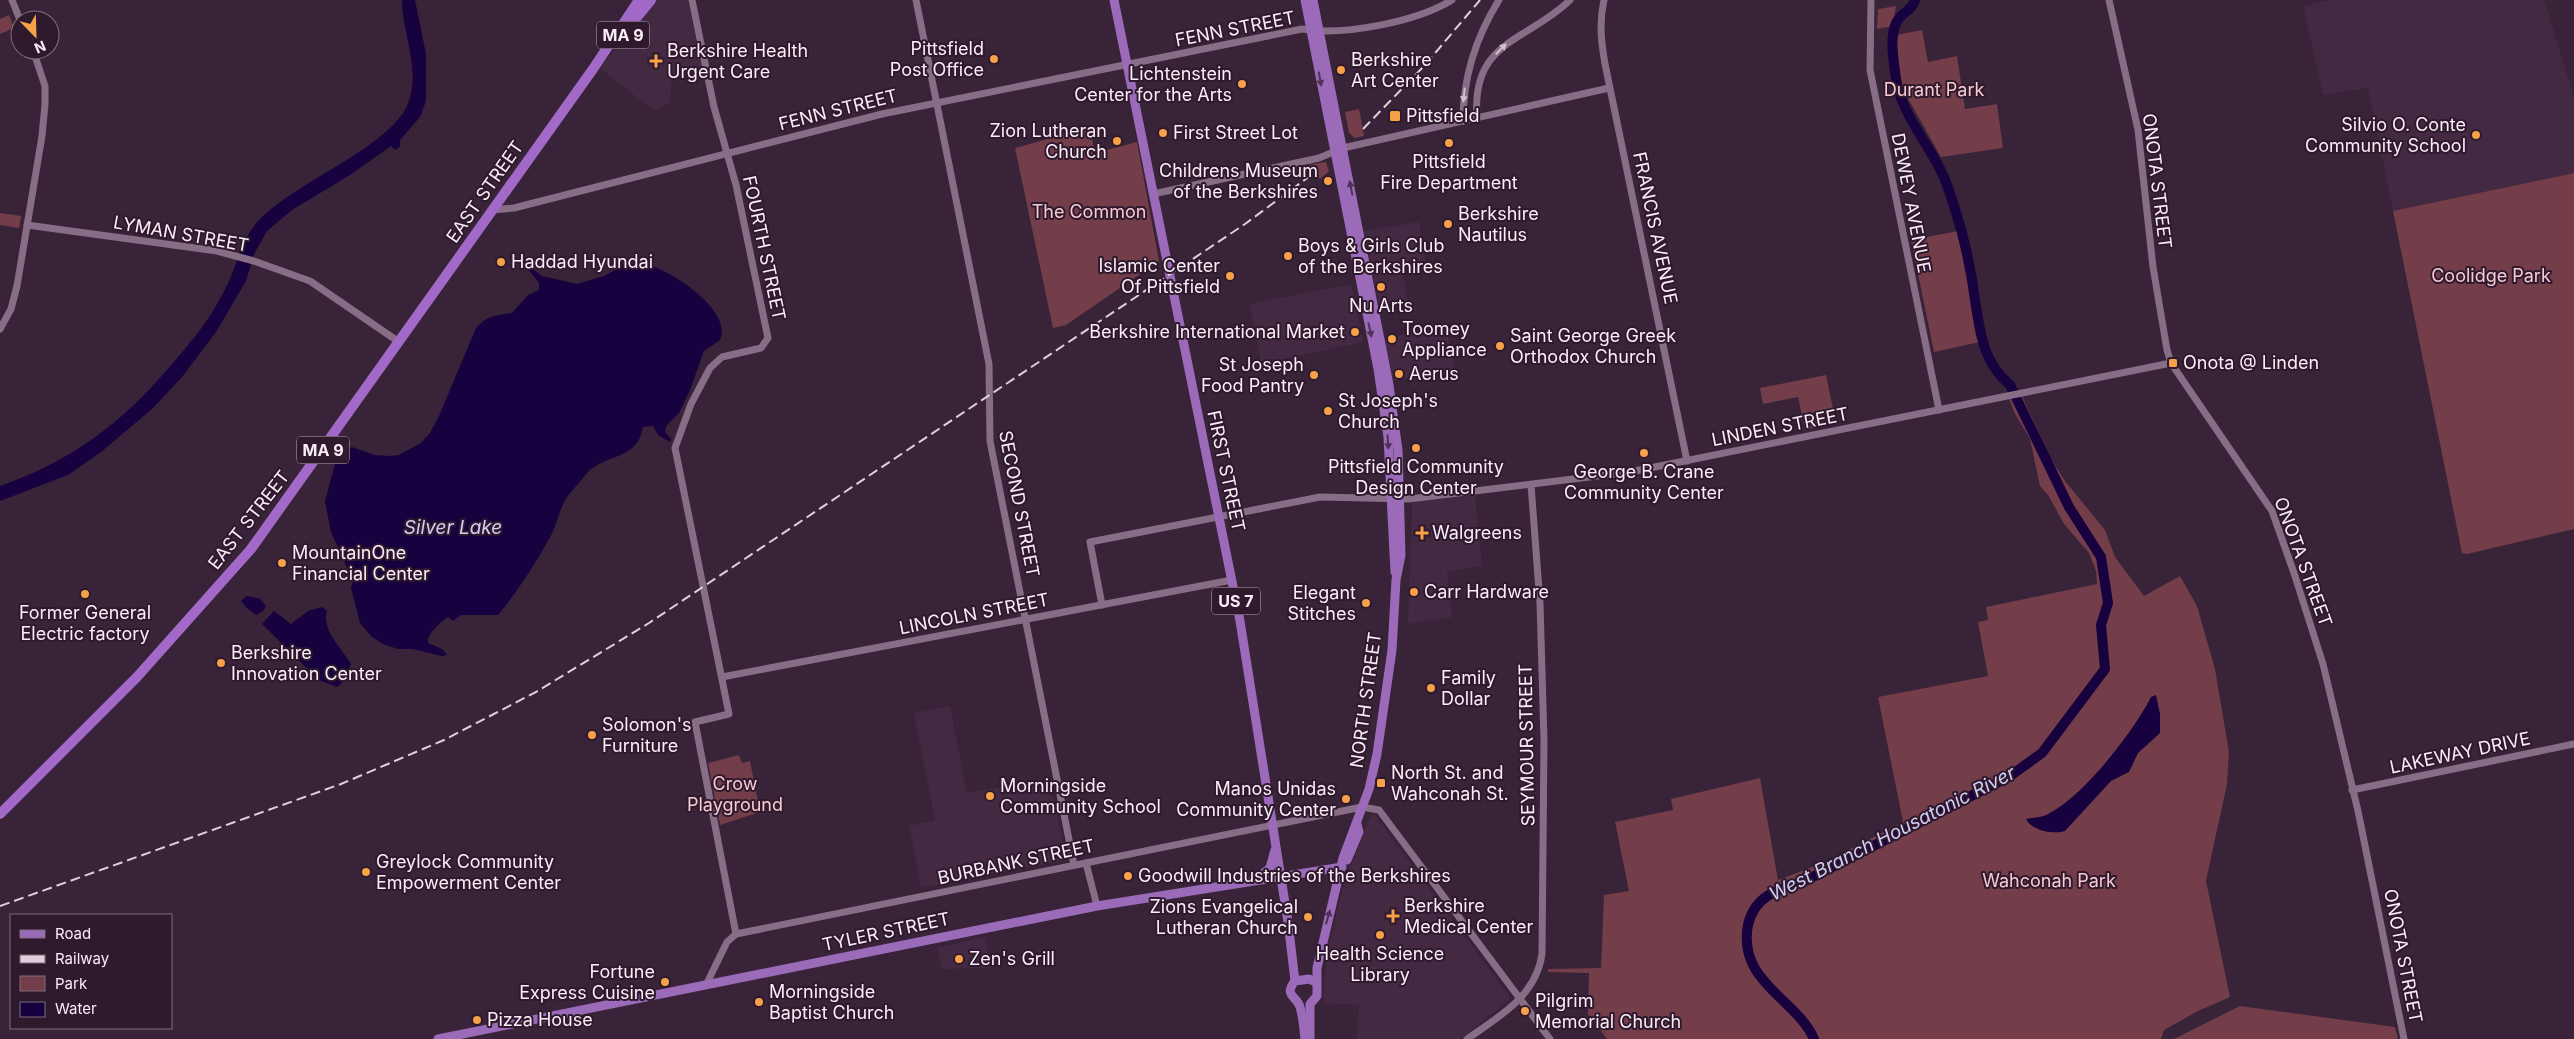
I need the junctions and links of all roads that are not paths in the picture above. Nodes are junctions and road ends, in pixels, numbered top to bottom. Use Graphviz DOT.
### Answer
graph roads {
  1 [pos="639,0"];
  2 [pos="651,0"];
  3 [pos="694,0"];
  4 [pos="916,0"];
  5 [pos="1114,0"];
  6 [pos="1305,0"];
  7 [pos="1313,0"];
  8 [pos="1452,0"];
  9 [pos="1499,0"];
  10 [pos="1570,0"];
  11 [pos="1604,0"];
  12 [pos="1871,0"];
  13 [pos="2109,0"];
  14 [pos="1315,32"];
  15 [pos="36,60"];
  16 [pos="1127,65"];
  17 [pos="593,70"];
  18 [pos="1609,88"];
  19 [pos="935,103"];
  20 [pos="1477,118"];
  21 [pos="1463,121"];
  22 [pos="1343,148"];
  23 [pos="728,153"];
  24 [pos="1333,153"];
  25 [pos="1153,194"];
  26 [pos="493,210"];
  27 [pos="27,226"];
  28 [pos="0,329"];
  29 [pos="399,342"];
  30 [pos="2171,363"];
  31 [pos="1939,410"];
  32 [pos="1687,461"];
  33 [pos="1531,485"];
  34 [pos="1396,499"];
  35 [pos="1219,517"];
  36 [pos="1232,580"];
  37 [pos="1102,605"];
  38 [pos="1026,620"];
  39 [pos="722,678"];
  40 [pos="2574,744"];
  41 [pos="2352,790"];
  42 [pos="1362,807"];
  43 [pos="0,814"];
  44 [pos="1273,825"];
  45 [pos="1276,848"];
  46 [pos="1086,863"];
  47 [pos="1074,865"];
  48 [pos="1342,866"];
  49 [pos="1281,876"];
  50 [pos="1247,882"];
  51 [pos="1097,906"];
  52 [pos="736,934"];
  53 [pos="1298,980"];
  54 [pos="1316,982"];
  55 [pos="706,985"];
  56 [pos="1521,1000"];
  57 [pos="1305,1005"];
  58 [pos="438,1039"];
  59 [pos="1305,1039"];
  60 [pos="1310,1039"];
  61 [pos="1467,1039"];
  62 [pos="1550,1039"];
  63 [pos="2404,1039"];
  1 -- 17 [label="highway, EAST STREET / MA 9"];
  2 -- 17 [label="highway, EAST STREET / MA 9"];
  3 -- 23 [label="street, FOURTH STREET"];
  4 -- 19 [label="street, SECOND STREET"];
  5 -- 16 [label="main road, FIRST STREET / US 7"];
  6 -- 14 [label="main road, NORTH STREET"];
  7 -- 14 [label="main road, NORTH STREET"];
  8 -- 14 [label="street, FENN STREET"];
  9 -- 21 [label="street, one-way"];
  20 -- 10 [label="street, one-way"];
  11 -- 18 [label="street, FRANCIS AVENUE"];
  12 -- 31 [label="street, DEWEY AVENUE"];
  13 -- 30 [label="street, ONOTA STREET"];
  14 -- 16 [label="street, FENN STREET"];
  14 -- 22 [label="main road, NORTH STREET"];
  14 -- 24 [label="main road, NORTH STREET, one-way"];
  15 -- 27 [label="street"];
  16 -- 19 [label="street, FENN STREET"];
  16 -- 25 [label="main road, FIRST STREET / US 7"];
  17 -- 26 [label="highway, EAST STREET / MA 9"];
  18 -- 20 [label="street"];
  18 -- 32 [label="street, FRANCIS AVENUE"];
  19 -- 23 [label="street, FENN STREET"];
  19 -- 38 [label="street, SECOND STREET"];
  20 -- 21 [label="street"];
  21 -- 22 [label="street"];
  22 -- 24 [label="street"];
  34 -- 22 [label="main road, NORTH STREET, one-way"];
  23 -- 26 [label="street, FENN STREET"];
  23 -- 39 [label="street, FOURTH STREET"];
  24 -- 25 [label="street"];
  24 -- 34 [label="main road, NORTH STREET, one-way"];
  25 -- 35 [label="main road, FIRST STREET / US 7"];
  26 -- 29 [label="highway, EAST STREET / MA 9"];
  27 -- 28 [label="street"];
  27 -- 29 [label="street, LYMAN STREET"];
  29 -- 43 [label="highway, EAST STREET / MA 9"];
  30 -- 31 [label="street, LINDEN STREET"];
  30 -- 41 [label="street, ONOTA STREET"];
  31 -- 32 [label="street, LINDEN STREET"];
  32 -- 33 [label="street, LINDEN STREET"];
  33 -- 34 [label="street, LINDEN STREET"];
  33 -- 56 [label="street, SEYMOUR STREET"];
  34 -- 35 [label="street, LINDEN STREET"];
  34 -- 42 [label="main road, NORTH STREET"];
  35 -- 36 [label="main road, FIRST STREET / US 7"];
  35 -- 37 [label="street, LINDEN STREET"];
  36 -- 37 [label="street, LINCOLN STREET"];
  36 -- 44 [label="main road, FIRST STREET / US 7"];
  37 -- 38 [label="street, LINCOLN STREET"];
  38 -- 39 [label="street, LINCOLN STREET"];
  38 -- 47 [label="street, SECOND STREET"];
  39 -- 52 [label="street, FOURTH STREET"];
  40 -- 41 [label="street, LAKEWAY DRIVE"];
  41 -- 63 [label="street, ONOTA STREET"];
  42 -- 44 [label="street, BURBANK STREET"];
  42 -- 48 [label="main road, NORTH STREET"];
  42 -- 56 [label="street"];
  44 -- 45 [label="main road, FIRST STREET / US 7"];
  44 -- 46 [label="street, BURBANK STREET"];
  45 -- 49 [label="main road, FIRST STREET / US 7"];
  45 -- 50 [label="main road"];
  46 -- 47 [label="street, BURBANK STREET"];
  46 -- 51 [label="street"];
  47 -- 52 [label="street, BURBANK STREET"];
  48 -- 49 [label="main road, TYLER STREET"];
  54 -- 48 [label="main road, NORTH STREET, one-way"];
  49 -- 50 [label="main road, TYLER STREET"];
  49 -- 53 [label="main road, FIRST STREET / US 7"];
  50 -- 51 [label="main road, TYLER STREET"];
  51 -- 55 [label="main road, TYLER STREET"];
  52 -- 55 [label="street"];
  53 -- 54 [label="main road"];
  53 -- 57 [label="main road, NORTH STREET"];
  54 -- 57 [label="main road, NORTH STREET"];
  55 -- 58 [label="main road, TYLER STREET"];
  56 -- 61 [label="street"];
  56 -- 62 [label="street"];
  57 -- 59 [label="main road, NORTH STREET"];
  57 -- 60 [label="main road, NORTH STREET"];
}
